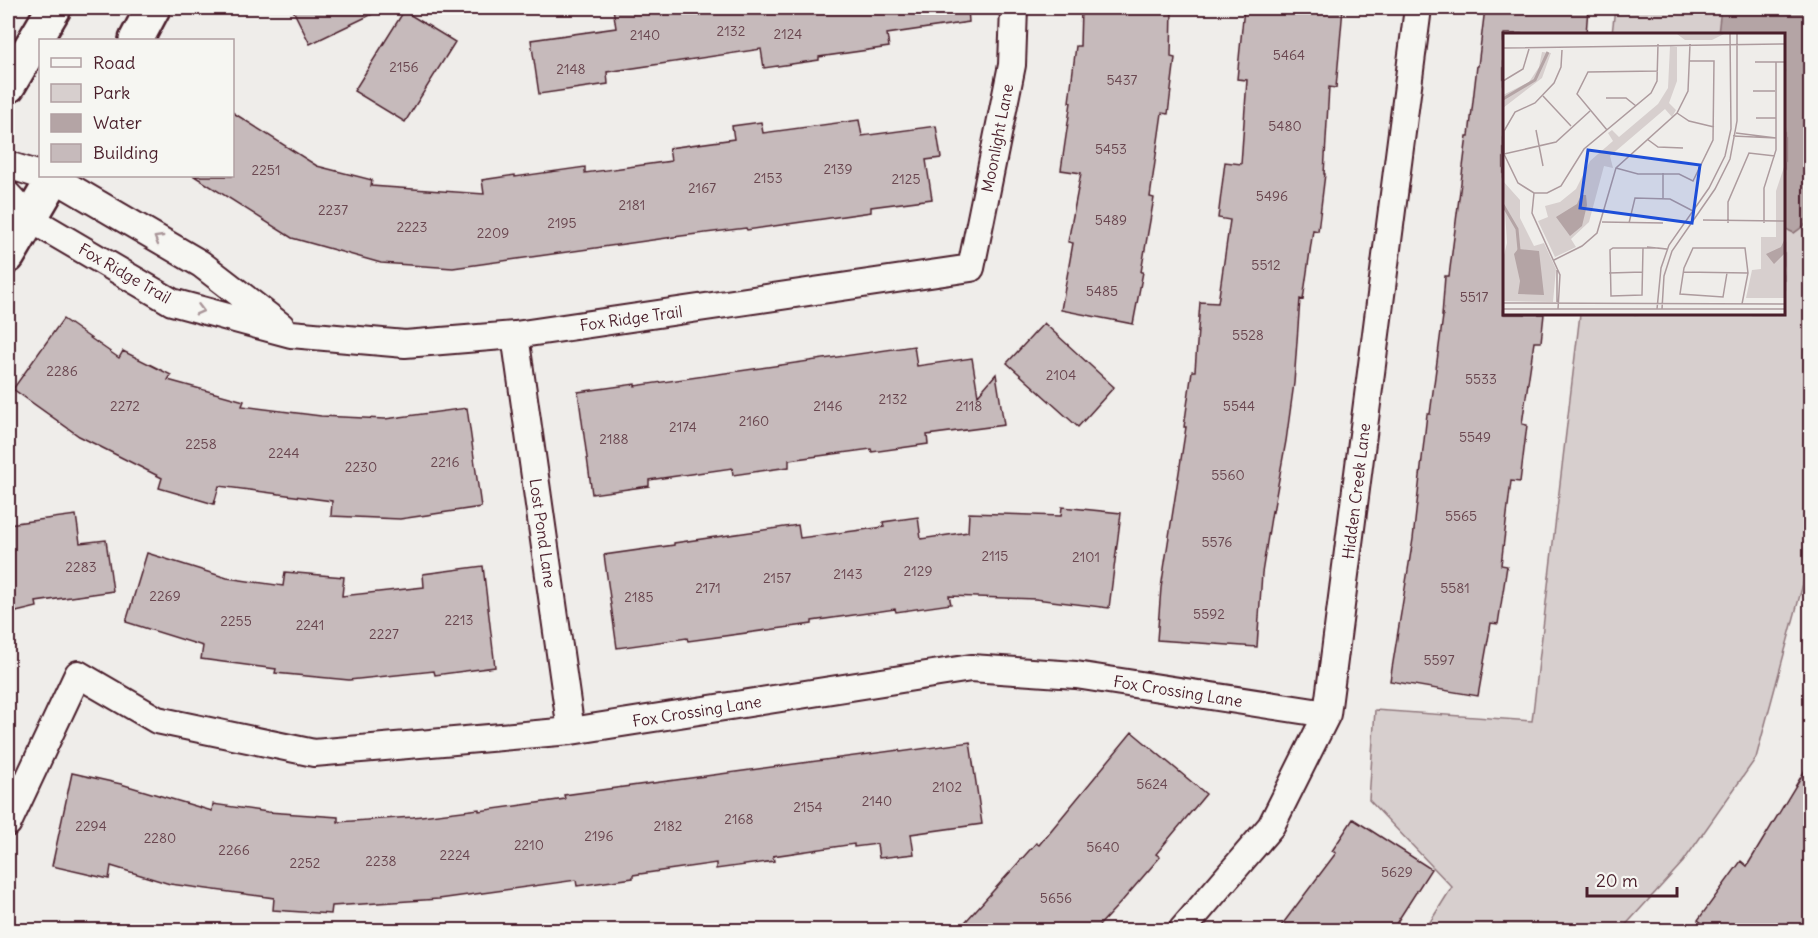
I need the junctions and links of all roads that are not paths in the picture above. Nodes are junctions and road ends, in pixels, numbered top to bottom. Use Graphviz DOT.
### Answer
graph roads {
  1 [pos="54,8"];
  2 [pos="153,8"];
  3 [pos="1014,8"];
  4 [pos="1418,8"];
  5 [pos="137,39"];
  6 [pos="8,86"];
  7 [pos="8,165"];
  8 [pos="39,174"];
  9 [pos="47,177"];
  10 [pos="50,177"];
  11 [pos="18,206"];
  12 [pos="8,256"];
  13 [pos="971,268"];
  14 [pos="291,334"];
  15 [pos="514,335"];
  16 [pos="1327,714"];
  17 [pos="571,731"];
  18 [pos="8,823"];
  19 [pos="1182,930"];
  1 -- 6 [label="main road"];
  2 -- 5 [label="main road"];
  3 -- 13 [label="street, Moonlight Lane"];
  4 -- 16 [label="street, Hidden Creek Lane"];
  7 -- 8 [label="street"];
  9 -- 11 [label="main road"];
  14 -- 10 [label="street, one-way"];
  11 -- 12 [label="main road"];
  11 -- 14 [label="street, Fox Ridge Trail, one-way"];
  13 -- 15 [label="street, Fox Ridge Trail"];
  14 -- 15 [label="street, Fox Ridge Trail"];
  15 -- 17 [label="street, Lost Pond Lane"];
  16 -- 17 [label="street, Fox Crossing Lane"];
  16 -- 19 [label="street, Hidden Creek Lane"];
  17 -- 18 [label="street, Fox Crossing Lane"];
}
